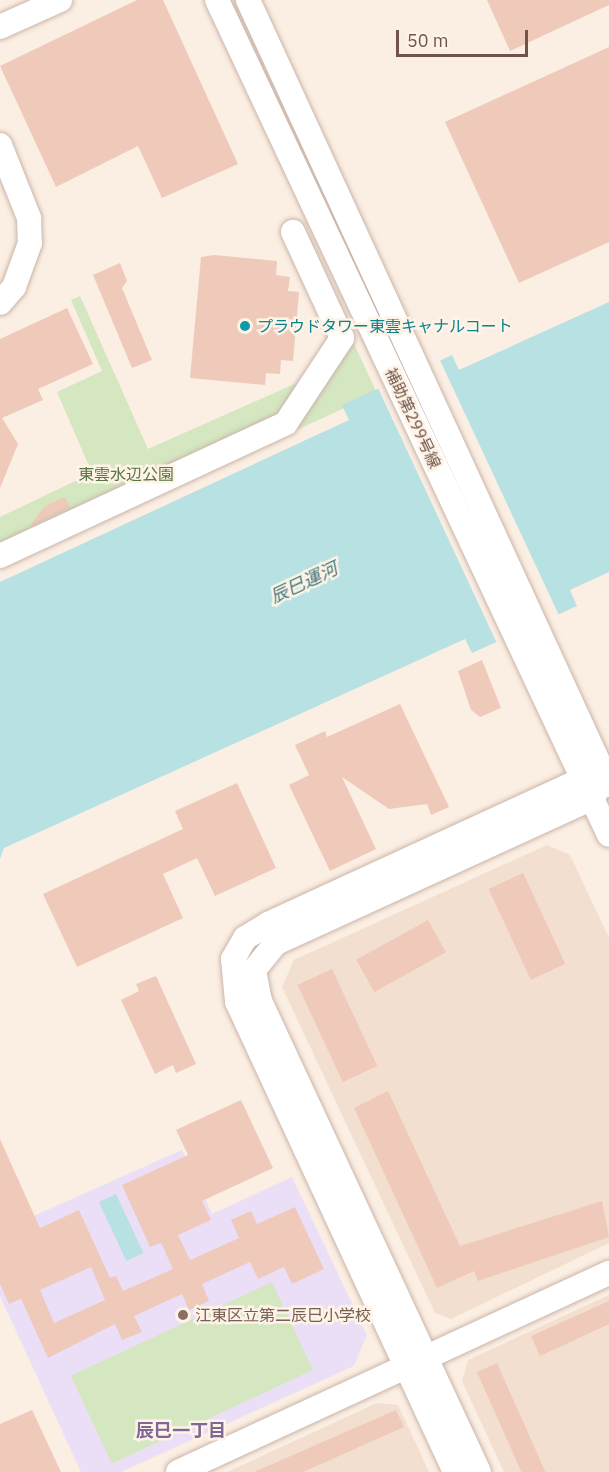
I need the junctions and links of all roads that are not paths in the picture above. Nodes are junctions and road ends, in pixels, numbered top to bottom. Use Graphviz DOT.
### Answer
graph roads {
  1 [pos="60,0"];
  2 [pos="217,0"];
  3 [pos="248,0"];
  4 [pos="0,27"];
  5 [pos="0,145"];
  6 [pos="293,232"];
  7 [pos="0,303"];
  8 [pos="0,556"];
  9 [pos="542,665"];
  10 [pos="600,783"];
  11 [pos="609,835"];
  12 [pos="609,1273"];
  13 [pos="416,1362"];
  14 [pos="178,1472"];
  15 [pos="455,1472"];
  16 [pos="479,1472"];
  1 -- 4 [label="street"];
  2 -- 9 [label="street, 補助第299号線"];
  3 -- 9 [label="street, 補助第299号線"];
  5 -- 7 [label="street"];
  6 -- 8 [label="street"];
  9 -- 10 [label="street, 補助第299号線"];
  10 -- 11 [label="street, 補助第299号線"];
  10 -- 13 [label="street"];
  12 -- 13 [label="street"];
  13 -- 14 [label="street"];
  13 -- 15 [label="street"];
  13 -- 16 [label="street"];
}
